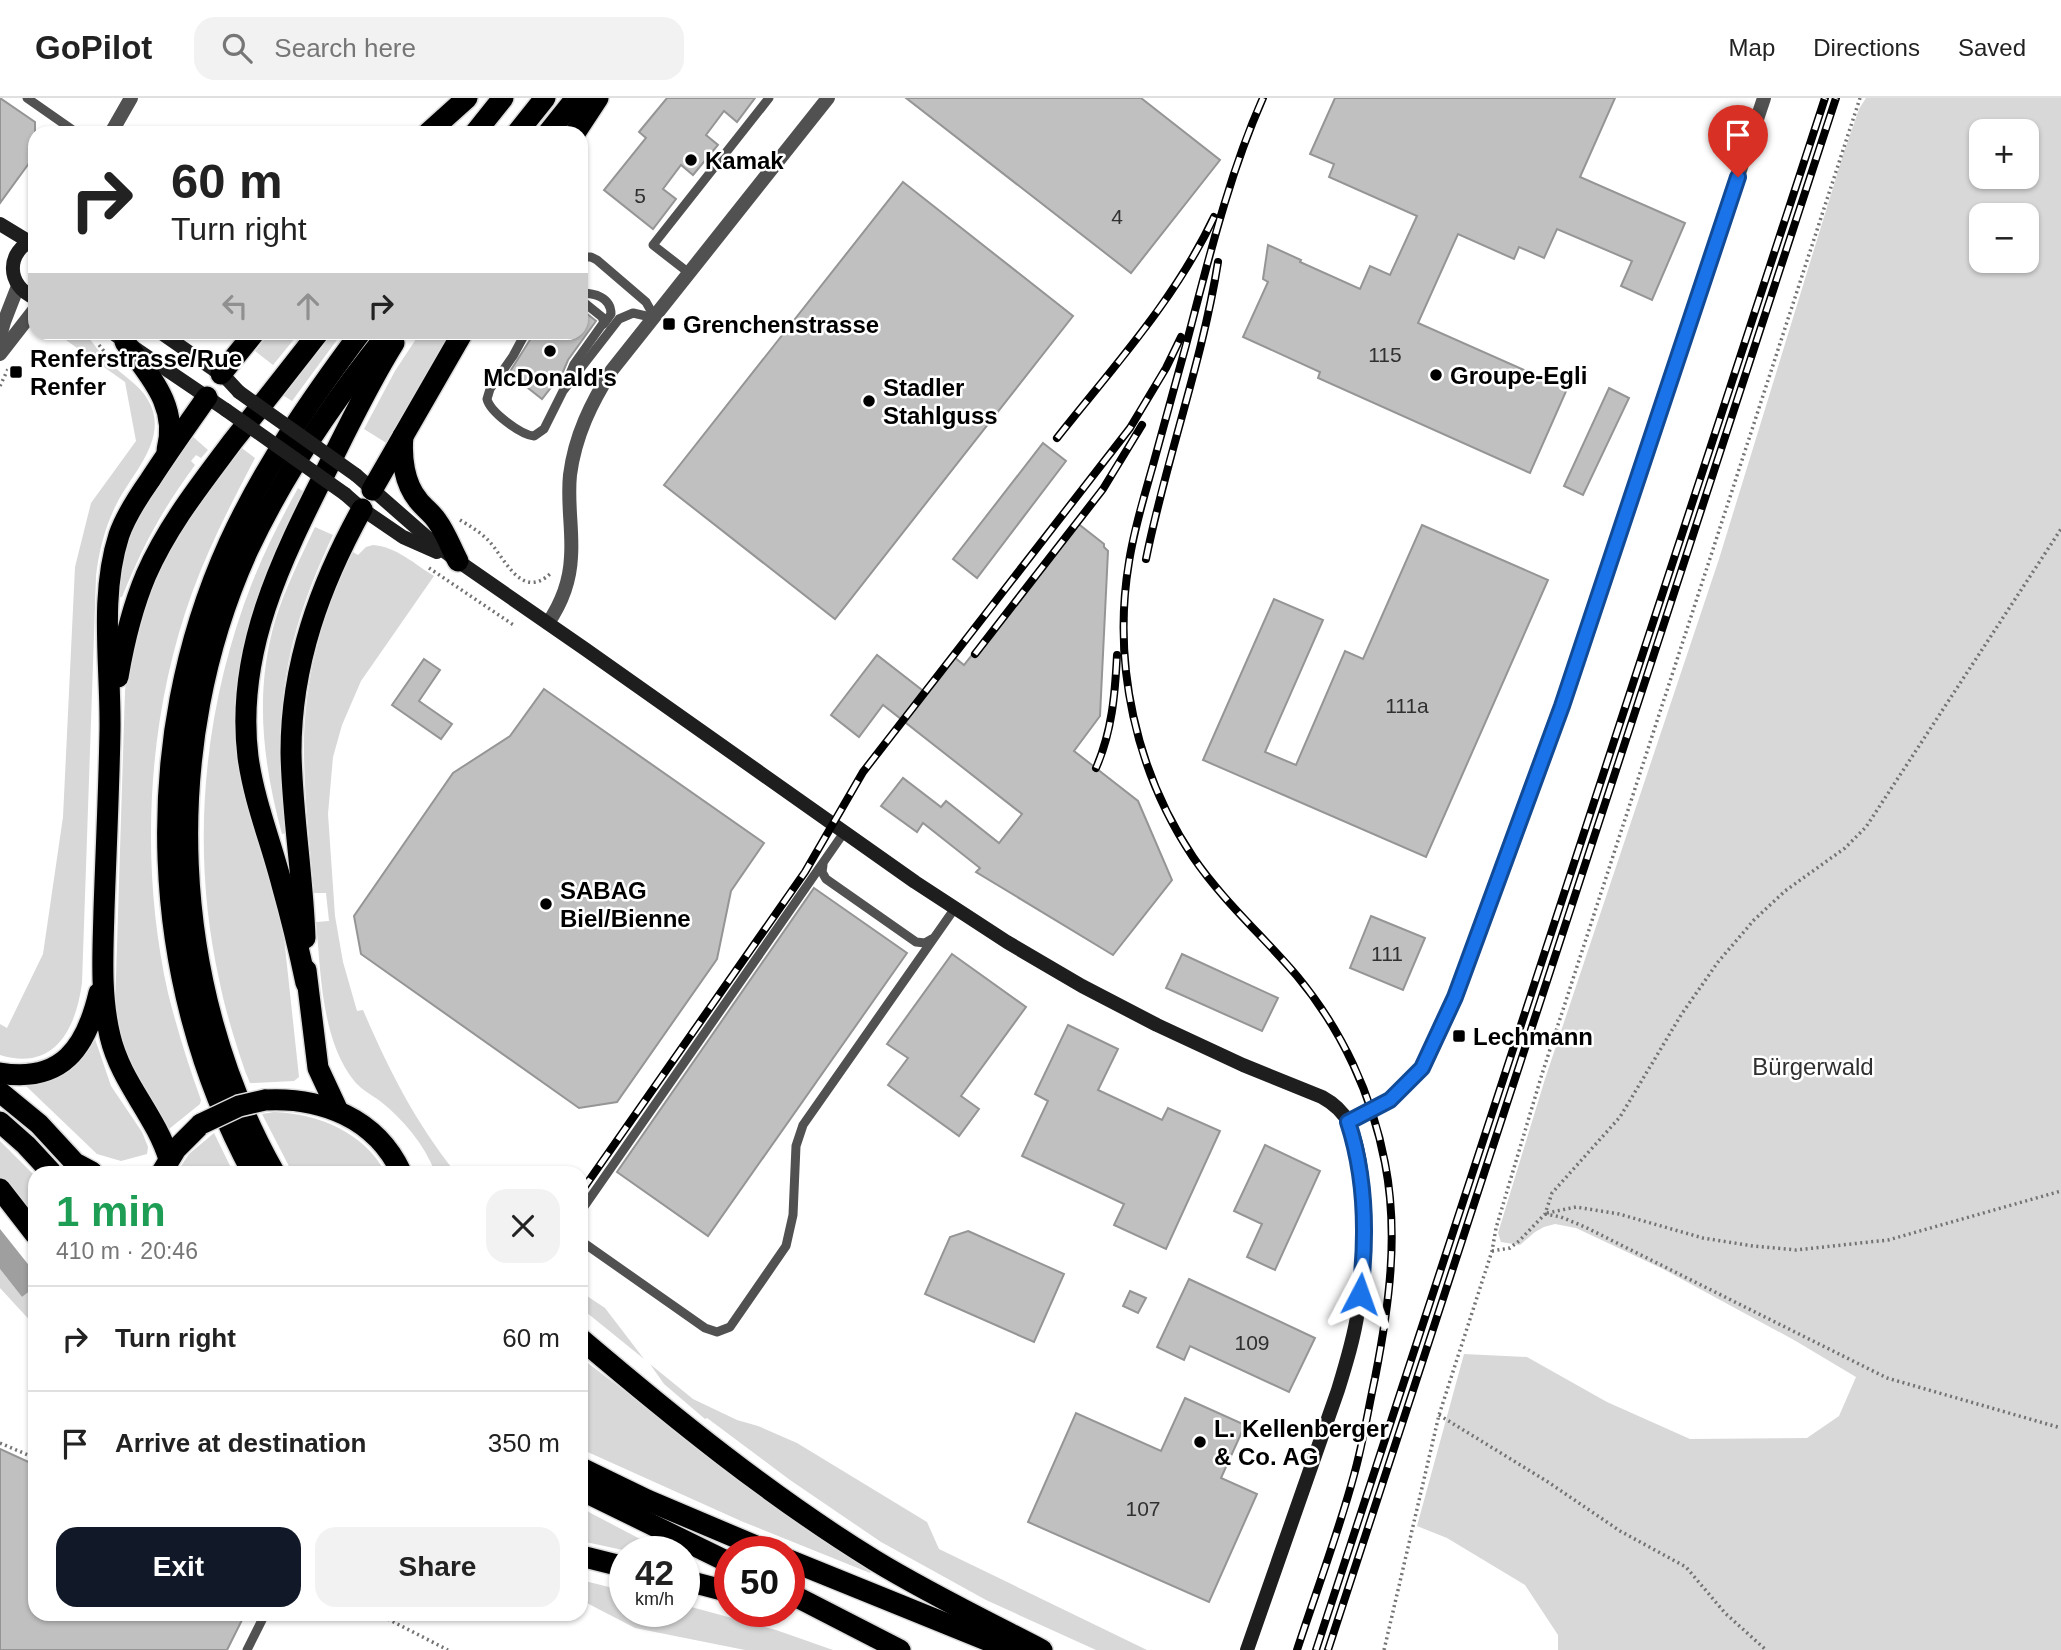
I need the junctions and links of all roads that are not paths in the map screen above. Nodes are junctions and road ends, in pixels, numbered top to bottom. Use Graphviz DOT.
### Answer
graph roads {
  1 [pos="27,98"];
  2 [pos="131,98"];
  3 [pos="467,98"];
  4 [pos="503,98"];
  5 [pos="545,98"];
  6 [pos="576,98"];
  7 [pos="598,98"];
  8 [pos="769,98"];
  9 [pos="828,98"];
  10 [pos="1764,98"];
  11 [pos="67,126"];
  12 [pos="115,126"];
  13 [pos="436,126"];
  14 [pos="481,126"];
  15 [pos="523,126"];
  16 [pos="554,126"];
  17 [pos="580,126"];
  18 [pos="0,224"];
  19 [pos="28,238"];
  20 [pos="28,243"];
  21 [pos="0,253"];
  22 [pos="588,257"];
  23 [pos="13,264"];
  24 [pos="689,273"];
  25 [pos="18,286"];
  26 [pos="588,293"];
  27 [pos="28,295"];
  28 [pos="588,306"];
  29 [pos="28,318"];
  30 [pos="655,318"];
  31 [pos="603,325"];
  32 [pos="0,336"];
  33 [pos="120,340"];
  34 [pos="124,340"];
  35 [pos="168,340"];
  36 [pos="250,340"];
  37 [pos="313,340"];
  38 [pos="355,340"];
  39 [pos="382,340"];
  40 [pos="396,340"];
  41 [pos="458,340"];
  42 [pos="522,340"];
  43 [pos="526,340"];
  44 [pos="0,354"];
  45 [pos="513,356"];
  46 [pos="217,388"];
  47 [pos="563,391"];
  48 [pos="403,436"];
  49 [pos="164,458"];
  50 [pos="372,490"];
  51 [pos="362,509"];
  52 [pos="458,561"];
  53 [pos="548,623"];
  54 [pos="110,727"];
  55 [pos="845,831"];
  56 [pos="823,863"];
  57 [pos="955,908"];
  58 [pos="936,936"];
  59 [pos="102,981"];
  60 [pos="306,983"];
  61 [pos="0,1073"];
  62 [pos="0,1092"];
  63 [pos="338,1111"];
  64 [pos="0,1122"];
  65 [pos="1348,1122"];
  66 [pos="45,1166"];
  67 [pos="81,1166"];
  68 [pos="165,1166"];
  69 [pos="248,1166"];
  70 [pos="271,1166"];
  71 [pos="397,1166"];
  72 [pos="0,1189"];
  73 [pos="588,1201"];
  74 [pos="28,1225"];
  75 [pos="588,1246"];
  76 [pos="588,1345"];
  77 [pos="588,1471"];
  78 [pos="588,1493"];
  79 [pos="732,1536"];
  80 [pos="714,1555"];
  81 [pos="588,1558"];
  82 [pos="609,1563"];
  83 [pos="805,1566"];
  84 [pos="805,1601"];
  85 [pos="805,1615"];
  86 [pos="262,1621"];
  87 [pos="247,1650"];
  88 [pos="895,1650"];
  89 [pos="900,1650"];
  90 [pos="1012,1650"];
  91 [pos="1042,1650"];
  92 [pos="1247,1650"];
  1 -- 11 [label="lane"];
  2 -- 12 [label="street"];
  3 -- 13 [label="highway"];
  4 -- 14 [label="highway"];
  5 -- 15 [label="highway"];
  6 -- 16 [label="highway"];
  7 -- 17 [label="highway"];
  8 -- 24 [label="lane"];
  9 -- 24 [label="street"];
  10 -- 65 [label="street"];
  18 -- 19 [label="main road"];
  20 -- 23 [label="main road"];
  21 -- 23 [label="main road"];
  22 -- 30 [label="lane"];
  23 -- 25 [label="main road"];
  24 -- 30 [label="street"];
  25 -- 27 [label="main road"];
  25 -- 32 [label="street"];
  26 -- 31 [label="lane"];
  28 -- 31 [label="lane"];
  29 -- 44 [label="street"];
  30 -- 47 [label="lane"];
  30 -- 53 [label="street"];
  31 -- 47 [label="lane"];
  33 -- 49 [label="highway"];
  34 -- 46 [label="main road"];
  35 -- 46 [label="main road"];
  36 -- 46 [label="highway"];
  37 -- 54 [label="highway"];
  38 -- 69 [label="highway"];
  39 -- 70 [label="highway"];
  40 -- 60 [label="highway"];
  41 -- 48 [label="highway"];
  42 -- 45 [label="lane"];
  43 -- 45 [label="lane"];
  45 -- 47 [label="lane"];
  46 -- 49 [label="highway"];
  46 -- 50 [label="main road, bridge"];
  46 -- 51 [label="main road, bridge"];
  48 -- 50 [label="highway"];
  48 -- 52 [label="highway"];
  49 -- 54 [label="highway"];
  50 -- 51 [label="main road"];
  50 -- 52 [label="main road"];
  51 -- 52 [label="main road"];
  51 -- 60 [label="highway"];
  52 -- 53 [label="main road"];
  53 -- 55 [label="main road"];
  54 -- 59 [label="highway"];
  55 -- 56 [label="lane"];
  55 -- 57 [label="main road"];
  56 -- 58 [label="lane"];
  56 -- 73 [label="lane"];
  57 -- 58 [label="lane"];
  57 -- 65 [label="main road"];
  58 -- 75 [label="lane"];
  59 -- 61 [label="highway"];
  59 -- 68 [label="highway"];
  60 -- 63 [label="highway"];
  62 -- 67 [label="highway"];
  63 -- 68 [label="highway, bridge"];
  63 -- 71 [label="highway"];
  64 -- 66 [label="highway"];
  65 -- 92 [label="main road"];
  72 -- 74 [label="highway"];
  76 -- 91 [label="highway"];
  77 -- 79 [label="highway"];
  78 -- 80 [label="highway"];
  81 -- 82 [label="highway"];
  83 -- 90 [label="highway"];
  84 -- 89 [label="highway"];
  85 -- 88 [label="highway"];
  86 -- 87 [label="lane"];
}
